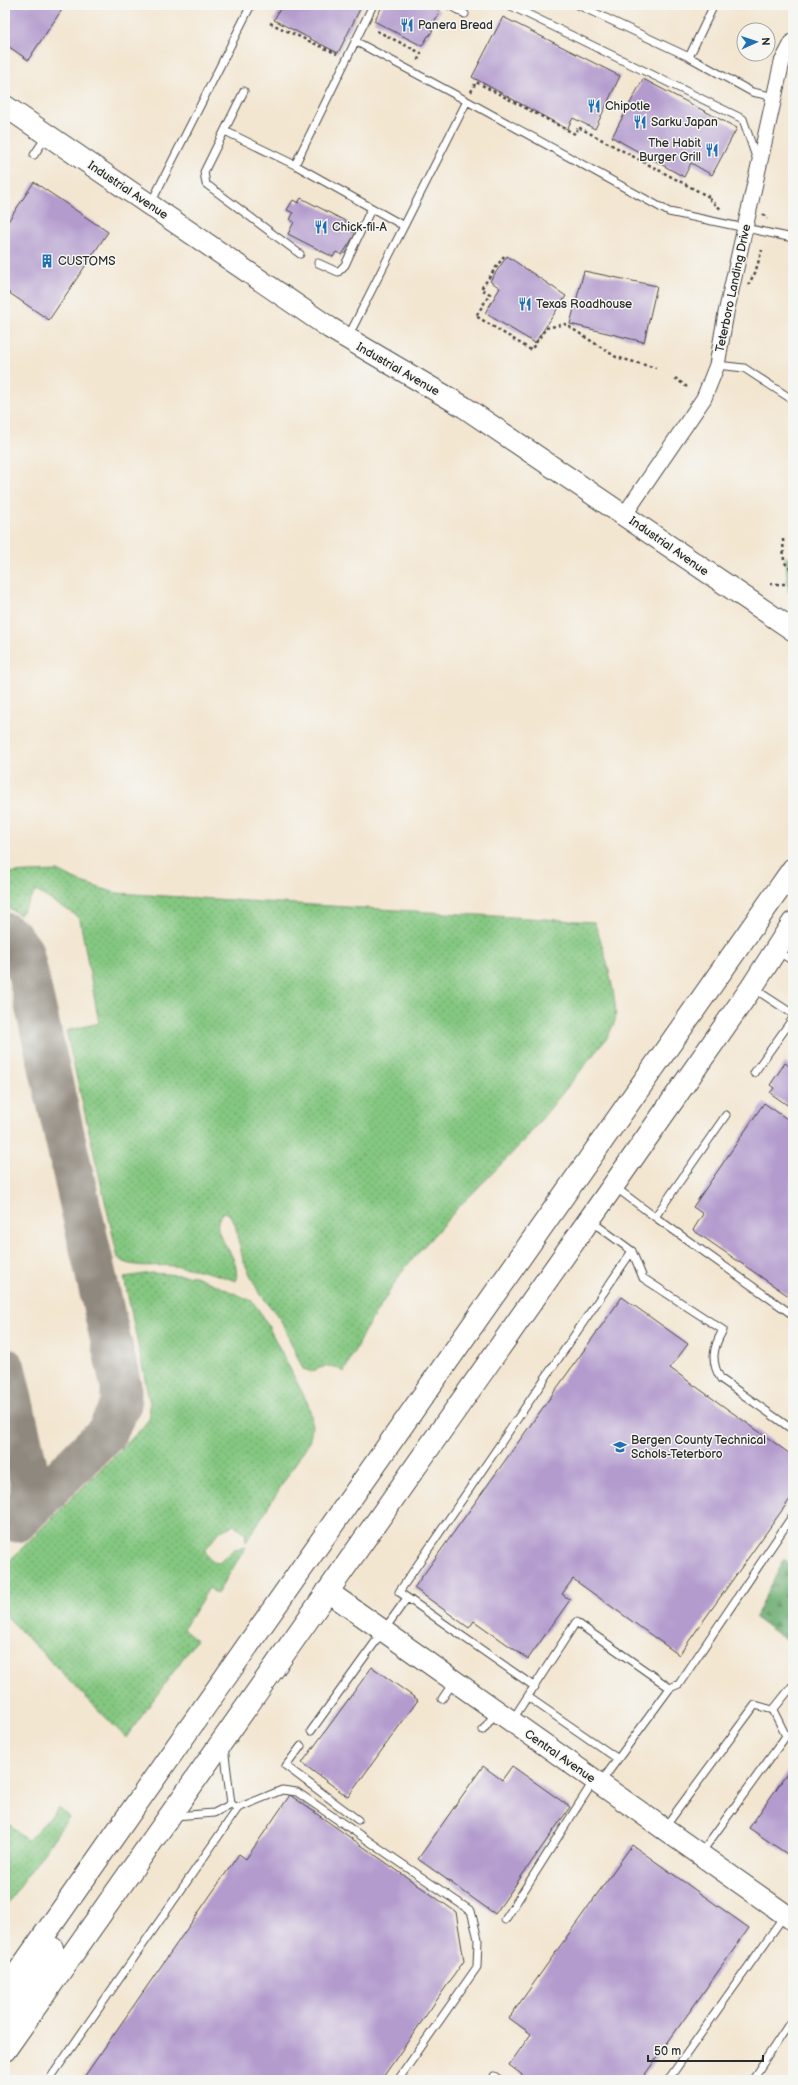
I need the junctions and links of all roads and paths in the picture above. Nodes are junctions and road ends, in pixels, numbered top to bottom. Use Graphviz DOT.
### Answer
graph roads {
  1 [pos="251,5"];
  2 [pos="373,5"];
  3 [pos="449,5"];
  4 [pos="509,5"];
  5 [pos="578,5"];
  6 [pos="714,5"];
  7 [pos="465,14"];
  8 [pos="270,23"];
  9 [pos="377,31"];
  10 [pos="355,41"];
  11 [pos="793,41"];
  12 [pos="689,57"];
  13 [pos="347,58"];
  14 [pos="415,65"];
  15 [pos="244,90"];
  16 [pos="466,90"];
  17 [pos="775,97"];
  18 [pos="467,101"];
  19 [pos="5,106"];
  20 [pos="225,130"];
  21 [pos="47,135"];
  22 [pos="34,155"];
  23 [pos="758,164"];
  24 [pos="295,165"];
  25 [pos="150,205"];
  26 [pos="371,208"];
  27 [pos="722,210"];
  28 [pos="404,226"];
  29 [pos="745,229"];
  30 [pos="793,238"];
  31 [pos="300,254"];
  32 [pos="504,256"];
  33 [pos="318,263"];
  34 [pos="347,339"];
  35 [pos="717,365"];
  36 [pos="656,368"];
  37 [pos="674,378"];
  38 [pos="688,387"];
  39 [pos="793,400"];
  40 [pos="625,514"];
  41 [pos="783,539"];
  42 [pos="793,570"];
  43 [pos="770,584"];
  44 [pos="793,584"];
  45 [pos="793,630"];
  46 [pos="793,869"];
  47 [pos="792,923"];
  48 [pos="784,956"];
  49 [pos="752,987"];
  50 [pos="793,1014"];
  51 [pos="793,1018"];
  52 [pos="754,1073"];
  53 [pos="726,1115"];
  54 [pos="613,1186"];
  55 [pos="655,1217"];
  56 [pos="589,1219"];
  57 [pos="632,1252"];
  58 [pos="793,1315"];
  59 [pos="793,1430"];
  60 [pos="793,1515"];
  61 [pos="327,1591"];
  62 [pos="407,1598"];
  63 [pos="383,1631"];
  64 [pos="454,1681"];
  65 [pos="793,1685"];
  66 [pos="535,1687"];
  67 [pos="670,1688"];
  68 [pos="528,1697"];
  69 [pos="442,1699"];
  70 [pos="773,1710"];
  71 [pos="504,1716"];
  72 [pos="483,1730"];
  73 [pos="312,1731"];
  74 [pos="223,1741"];
  75 [pos="300,1746"];
  76 [pos="618,1760"];
  77 [pos="597,1782"];
  78 [pos="231,1804"];
  79 [pos="238,1808"];
  80 [pos="169,1817"];
  81 [pos="358,1820"];
  82 [pos="664,1829"];
  83 [pos="700,1854"];
  84 [pos="96,1862"];
  85 [pos="789,1917"];
  86 [pos="505,1920"];
  87 [pos="5,1991"];
  88 [pos="793,2018"];
  89 [pos="5,2020"];
  90 [pos="5,2050"];
  91 [pos="49,2080"];
  92 [pos="398,2080"];
  93 [pos="668,2080"];
  94 [pos="752,2080"];
  1 -- 25 [label="lane"];
  2 -- 10 [label="lane"];
  3 -- 7 [label="lane"];
  4 -- 23 [label="lane"];
  5 -- 12 [label="lane"];
  6 -- 12 [label="lane"];
  8 -- 13 [label="path"];
  9 -- 14 [label="path"];
  10 -- 13 [label="lane"];
  10 -- 18 [label="lane"];
  11 -- 17 [label="street, Teterboro Landing Drive"];
  12 -- 17 [label="lane"];
  13 -- 24 [label="lane"];
  15 -- 20 [label="lane"];
  16 -- 27 [label="path"];
  17 -- 23 [label="street, Teterboro Landing Drive"];
  18 -- 28 [label="lane"];
  18 -- 29 [label="lane"];
  19 -- 21 [label="street, Industrial Avenue"];
  20 -- 24 [label="lane"];
  20 -- 31 [label="lane"];
  21 -- 22 [label="lane"];
  21 -- 25 [label="street, Industrial Avenue"];
  23 -- 29 [label="street, Teterboro Landing Drive"];
  24 -- 26 [label="lane"];
  25 -- 34 [label="street, Industrial Avenue"];
  26 -- 28 [label="lane"];
  26 -- 33 [label="lane"];
  28 -- 34 [label="lane"];
  29 -- 30 [label="lane"];
  29 -- 35 [label="street, Teterboro Landing Drive"];
  32 -- 36 [label="path"];
  34 -- 40 [label="street, Industrial Avenue"];
  35 -- 39 [label="lane"];
  35 -- 40 [label="street, Teterboro Landing Drive"];
  37 -- 38 [label="path"];
  40 -- 45 [label="street, Industrial Avenue"];
  41 -- 42 [label="path"];
  43 -- 44 [label="path"];
  46 -- 84 [label="highway"];
  47 -- 48 [label="highway"];
  48 -- 49 [label="highway"];
  49 -- 50 [label="lane"];
  49 -- 54 [label="highway"];
  51 -- 52 [label="lane"];
  53 -- 55 [label="lane"];
  54 -- 55 [label="lane"];
  54 -- 56 [label="highway"];
  55 -- 58 [label="lane"];
  56 -- 57 [label="lane"];
  56 -- 61 [label="highway"];
  57 -- 59 [label="lane"];
  57 -- 62 [label="lane"];
  60 -- 67 [label="lane"];
  61 -- 63 [label="street, Central Avenue"];
  61 -- 74 [label="highway"];
  62 -- 63 [label="lane"];
  62 -- 66 [label="lane"];
  63 -- 64 [label="street, Central Avenue"];
  63 -- 73 [label="lane"];
  64 -- 69 [label="lane"];
  64 -- 71 [label="street, Central Avenue"];
  65 -- 70 [label="lane"];
  66 -- 67 [label="lane"];
  66 -- 68 [label="lane"];
  67 -- 76 [label="lane"];
  68 -- 71 [label="lane"];
  68 -- 76 [label="lane"];
  70 -- 82 [label="lane"];
  70 -- 83 [label="lane"];
  71 -- 72 [label="lane"];
  71 -- 77 [label="street, Central Avenue"];
  74 -- 78 [label="lane"];
  74 -- 80 [label="highway"];
  75 -- 81 [label="lane"];
  76 -- 77 [label="lane"];
  77 -- 82 [label="street, Central Avenue"];
  77 -- 86 [label="lane"];
  78 -- 79 [label="lane"];
  78 -- 80 [label="lane"];
  79 -- 91 [label="lane"];
  79 -- 92 [label="lane"];
  80 -- 90 [label="highway"];
  82 -- 83 [label="street, Central Avenue"];
  83 -- 85 [label="street, Central Avenue"];
  84 -- 87 [label="highway"];
  84 -- 89 [label="highway"];
  85 -- 93 [label="lane"];
  88 -- 94 [label="lane"];
}
